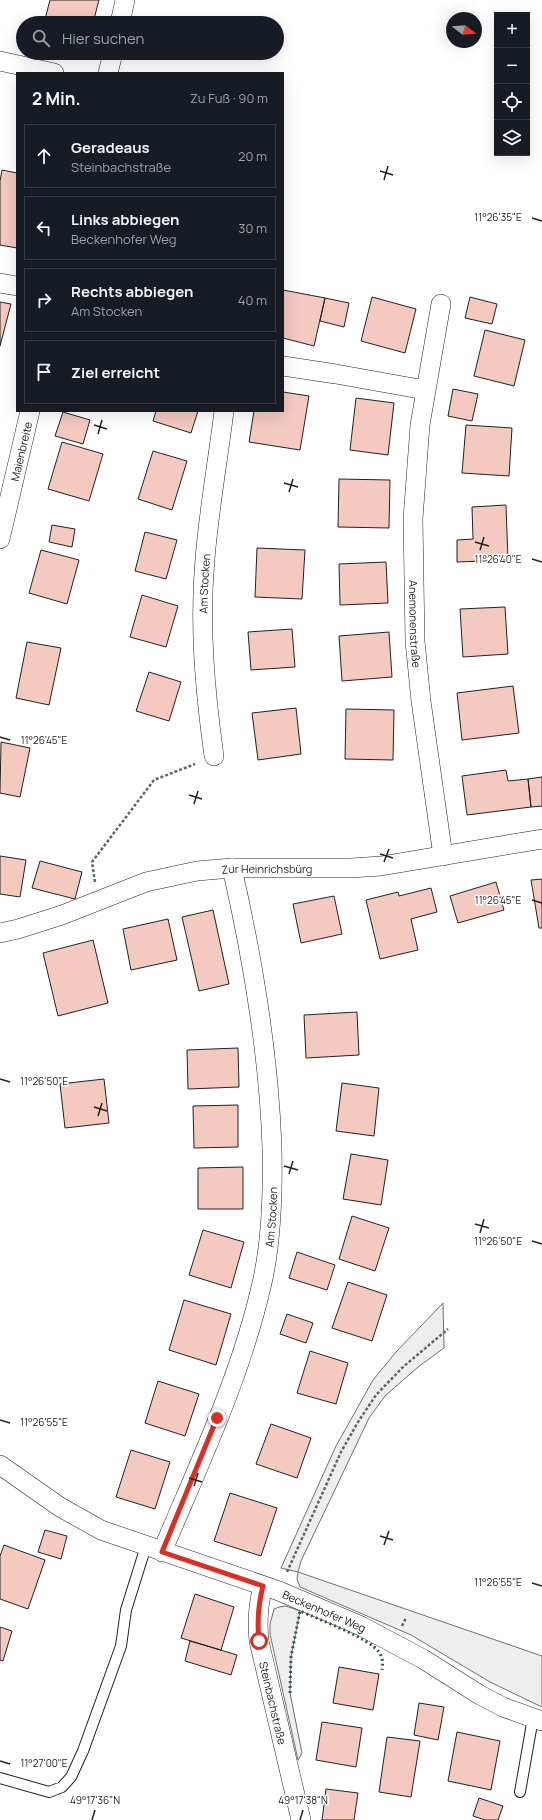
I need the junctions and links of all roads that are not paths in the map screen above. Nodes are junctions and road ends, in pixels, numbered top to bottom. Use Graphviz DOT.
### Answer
graph roads {
  1 [pos="125,0"];
  2 [pos="122,16"];
  3 [pos="111,60"];
  4 [pos="0,61"];
  5 [pos="50,72"];
  6 [pos="108,72"];
  7 [pos="0,283"];
  8 [pos="16,286"];
  9 [pos="441,304"];
  10 [pos="284,366"];
  11 [pos="425,390"];
  12 [pos="30,412"];
  13 [pos="224,412"];
  14 [pos="0,539"];
  15 [pos="214,756"];
  16 [pos="542,839"];
  17 [pos="443,856"];
  18 [pos="232,868"];
  19 [pos="0,933"];
  20 [pos="0,1465"];
  21 [pos="154,1549"];
  22 [pos="271,1588"];
  23 [pos="538,1720"];
  24 [pos="0,1778"];
  25 [pos="520,1792"];
  26 [pos="301,1820"];
  1 -- 2 [label="street"];
  3 -- 6 [label="street"];
  4 -- 5 [label="street"];
  7 -- 8 [label="street"];
  9 -- 11 [label="street, Anemonenstraße"];
  10 -- 11 [label="street"];
  11 -- 17 [label="street, Anemonenstraße"];
  12 -- 14 [label="street, Maienbreite"];
  13 -- 15 [label="street, Am Stocken"];
  16 -- 17 [label="street, Zur Heinrichsbürg"];
  17 -- 18 [label="street, Zur Heinrichsbürg"];
  18 -- 19 [label="street, Zur Heinrichsbürg"];
  18 -- 21 [label="street, Am Stocken"];
  20 -- 21 [label="street, Beckenhofer Weg"];
  21 -- 22 [label="street, Beckenhofer Weg"];
  21 -- 24 [label="lane"];
  22 -- 23 [label="street, Beckenhofer Weg"];
  22 -- 26 [label="street, Steinbachstraße"];
  23 -- 25 [label="lane, Beckenhofer Weg"];
}
